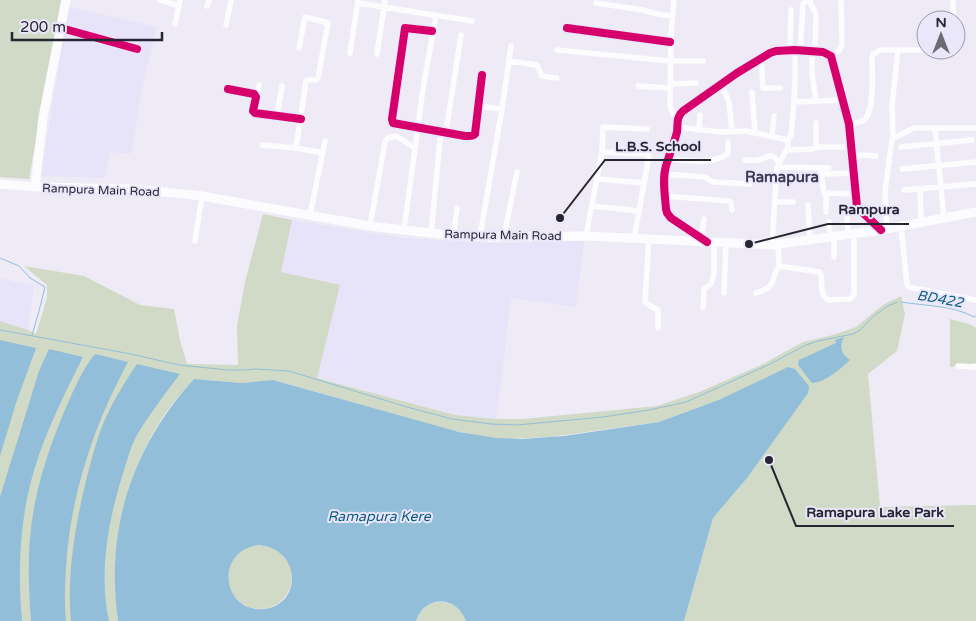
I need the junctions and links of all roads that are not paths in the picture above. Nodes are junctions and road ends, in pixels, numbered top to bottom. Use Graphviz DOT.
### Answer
graph roads {
  1 [pos="66,0"];
  2 [pos="160,0"];
  3 [pos="231,0"];
  4 [pos="385,0"];
  5 [pos="674,0"];
  6 [pos="841,0"];
  7 [pos="810,1"];
  8 [pos="358,2"];
  9 [pos="179,3"];
  10 [pos="596,3"];
  11 [pos="384,7"];
  12 [pos="791,10"];
  13 [pos="436,15"];
  14 [pos="672,16"];
  15 [pos="472,21"];
  16 [pos="174,24"];
  17 [pos="226,25"];
  18 [pos="61,28"];
  19 [pos="567,28"];
  20 [pos="432,31"];
  21 [pos="461,35"];
  22 [pos="670,42"];
  23 [pos="511,46"];
  24 [pos="299,48"];
  25 [pos="137,49"];
  26 [pos="557,50"];
  27 [pos="898,50"];
  28 [pos="916,50"];
  29 [pos="795,51"];
  30 [pos="814,51"];
  31 [pos="350,53"];
  32 [pos="377,54"];
  33 [pos="831,56"];
  34 [pos="761,58"];
  35 [pos="509,61"];
  36 [pos="670,61"];
  37 [pos="703,61"];
  38 [pos="482,75"];
  39 [pos="557,78"];
  40 [pos="696,83"];
  41 [pos="721,84"];
  42 [pos="259,85"];
  43 [pos="282,86"];
  44 [pos="638,86"];
  45 [pos="670,86"];
  46 [pos="780,88"];
  47 [pos="228,89"];
  48 [pos="752,92"];
  49 [pos="256,97"];
  50 [pos="843,100"];
  51 [pos="816,101"];
  52 [pos="794,102"];
  53 [pos="478,106"];
  54 [pos="502,109"];
  55 [pos="700,115"];
  56 [pos="276,116"];
  57 [pos="774,116"];
  58 [pos="678,118"];
  59 [pos="301,120"];
  60 [pos="816,123"];
  61 [pos="849,124"];
  62 [pos="678,127"];
  63 [pos="417,128"];
  64 [pos="976,128"];
  65 [pos="647,129"];
  66 [pos="935,129"];
  67 [pos="699,130"];
  68 [pos="443,132"];
  69 [pos="732,132"];
  70 [pos="755,132"];
  71 [pos="772,137"];
  72 [pos="893,137"];
  73 [pos="788,140"];
  74 [pos="972,140"];
  75 [pos="325,141"];
  76 [pos="728,142"];
  77 [pos="937,144"];
  78 [pos="262,145"];
  79 [pos="816,147"];
  80 [pos="851,147"];
  81 [pos="901,147"];
  82 [pos="296,148"];
  83 [pos="414,148"];
  84 [pos="787,150"];
  85 [pos="602,152"];
  86 [pos="323,153"];
  87 [pos="876,156"];
  88 [pos="852,157"];
  89 [pos="668,159"];
  90 [pos="745,160"];
  91 [pos="976,162"];
  92 [pos="778,165"];
  93 [pos="939,166"];
  94 [pos="828,168"];
  95 [pos="902,169"];
  96 [pos="820,171"];
  97 [pos="517,172"];
  98 [pos="854,173"];
  99 [pos="664,174"];
  100 [pos="776,177"];
  101 [pos="803,178"];
  102 [pos="597,179"];
  103 [pos="644,183"];
  104 [pos="0,184"];
  105 [pos="750,184"];
  106 [pos="976,184"];
  107 [pos="35,187"];
  108 [pos="941,187"];
  109 [pos="920,189"];
  110 [pos="904,190"];
  111 [pos="826,194"];
  112 [pos="856,194"];
  113 [pos="202,196"];
  114 [pos="665,196"];
  115 [pos="775,202"];
  116 [pos="793,202"];
  117 [pos="808,205"];
  118 [pos="592,206"];
  119 [pos="457,208"];
  120 [pos="639,210"];
  121 [pos="732,210"];
  122 [pos="847,211"];
  123 [pos="826,212"];
  124 [pos="976,212"];
  125 [pos="310,215"];
  126 [pos="944,218"];
  127 [pos="704,219"];
  128 [pos="829,222"];
  129 [pos="921,222"];
  130 [pos="370,226"];
  131 [pos="901,226"];
  132 [pos="884,229"];
  133 [pos="404,230"];
  134 [pos="454,231"];
  135 [pos="431,233"];
  136 [pos="444,234"];
  137 [pos="851,234"];
  138 [pos="469,236"];
  139 [pos="480,236"];
  140 [pos="504,236"];
  141 [pos="586,236"];
  142 [pos="832,237"];
  143 [pos="634,238"];
  144 [pos="649,239"];
  145 [pos="810,240"];
  146 [pos="195,241"];
  147 [pos="708,241"];
  148 [pos="726,243"];
  149 [pos="775,244"];
  150 [pos="834,257"];
  151 [pos="779,266"];
  152 [pos="724,293"];
  153 [pos="756,293"];
  154 [pos="976,300"];
  155 [pos="703,307"];
  156 [pos="658,328"];
  157 [pos="958,366"];
  158 [pos="976,366"];
  1 -- 18 [label="main road"];
  2 -- 9 [label="street"];
  3 -- 17 [label="street"];
  4 -- 11 [label="street"];
  5 -- 14 [label="street"];
  6 -- 33 [label="street"];
  7 -- 29 [label="street"];
  7 -- 30 [label="street"];
  8 -- 11 [label="street"];
  8 -- 31 [label="street"];
  9 -- 16 [label="street"];
  10 -- 14 [label="street"];
  11 -- 13 [label="street"];
  11 -- 32 [label="street"];
  12 -- 29 [label="street"];
  13 -- 15 [label="street"];
  13 -- 20 [label="street"];
  14 -- 22 [label="street"];
  18 -- 25 [label="street"];
  18 -- 107 [label="main road"];
  19 -- 22 [label="street"];
  20 -- 63 [label="street"];
  20 -- 63 [label="street"];
  21 -- 68 [label="street"];
  22 -- 36 [label="street"];
  23 -- 35 [label="street"];
  24 -- 59 [label="street"];
  26 -- 36 [label="street"];
  27 -- 28 [label="street"];
  27 -- 61 [label="street"];
  27 -- 72 [label="street"];
  29 -- 30 [label="street"];
  29 -- 34 [label="street"];
  29 -- 52 [label="street"];
  30 -- 33 [label="street"];
  30 -- 51 [label="street"];
  33 -- 50 [label="street"];
  34 -- 41 [label="street"];
  34 -- 46 [label="street"];
  35 -- 39 [label="street"];
  35 -- 54 [label="street"];
  36 -- 37 [label="street"];
  36 -- 45 [label="street"];
  38 -- 53 [label="street"];
  40 -- 45 [label="street"];
  41 -- 58 [label="street"];
  41 -- 69 [label="street"];
  42 -- 49 [label="street"];
  43 -- 56 [label="street"];
  44 -- 45 [label="street"];
  45 -- 58 [label="street"];
  47 -- 49 [label="street"];
  48 -- 70 [label="street"];
  49 -- 56 [label="street"];
  50 -- 51 [label="street"];
  50 -- 61 [label="street"];
  51 -- 52 [label="street"];
  52 -- 73 [label="street"];
  53 -- 54 [label="street"];
  53 -- 68 [label="street"];
  54 -- 139 [label="street"];
  55 -- 67 [label="street"];
  56 -- 59 [label="street"];
  57 -- 71 [label="street"];
  58 -- 62 [label="street"];
  59 -- 82 [label="street"];
  60 -- 79 [label="street"];
  61 -- 80 [label="street"];
  62 -- 67 [label="street"];
  62 -- 89 [label="street"];
  63 -- 68 [label="street"];
  63 -- 83 [label="street"];
  64 -- 66 [label="street"];
  65 -- 85 [label="street"];
  66 -- 72 [label="street"];
  66 -- 77 [label="street"];
  67 -- 69 [label="street"];
  68 -- 135 [label="street"];
  69 -- 70 [label="street"];
  70 -- 71 [label="street"];
  71 -- 73 [label="street"];
  72 -- 132 [label="street"];
  73 -- 84 [label="street"];
  74 -- 77 [label="street"];
  75 -- 86 [label="street"];
  76 -- 89 [label="street"];
  77 -- 81 [label="street"];
  77 -- 93 [label="street"];
  78 -- 82 [label="street"];
  79 -- 80 [label="street"];
  79 -- 84 [label="street"];
  80 -- 88 [label="street"];
  82 -- 86 [label="street"];
  83 -- 130 [label="street"];
  83 -- 133 [label="street"];
  84 -- 92 [label="street"];
  85 -- 102 [label="street"];
  85 -- 103 [label="street"];
  86 -- 125 [label="street"];
  87 -- 88 [label="street"];
  88 -- 98 [label="street"];
  89 -- 99 [label="street"];
  90 -- 92 [label="street"];
  91 -- 93 [label="street"];
  92 -- 96 [label="street"];
  92 -- 100 [label="street"];
  93 -- 95 [label="street"];
  93 -- 108 [label="street"];
  94 -- 96 [label="street"];
  96 -- 98 [label="street"];
  96 -- 111 [label="street"];
  97 -- 140 [label="street"];
  98 -- 112 [label="street"];
  99 -- 105 [label="street"];
  99 -- 114 [label="street"];
  100 -- 101 [label="street"];
  100 -- 115 [label="street"];
  102 -- 103 [label="street"];
  102 -- 118 [label="street"];
  103 -- 120 [label="street"];
  104 -- 107 [label="main road, Rampura Main Road"];
  106 -- 108 [label="street"];
  107 -- 113 [label="main road, Rampura Main Road"];
  108 -- 109 [label="street"];
  108 -- 126 [label="street"];
  109 -- 110 [label="street"];
  109 -- 129 [label="street"];
  111 -- 112 [label="street"];
  111 -- 123 [label="street"];
  112 -- 132 [label="street"];
  113 -- 125 [label="main road, Rampura Main Road"];
  113 -- 146 [label="street"];
  114 -- 121 [label="street"];
  114 -- 147 [label="street"];
  115 -- 116 [label="street"];
  115 -- 149 [label="street"];
  117 -- 145 [label="street"];
  118 -- 120 [label="street"];
  118 -- 141 [label="street"];
  119 -- 134 [label="street"];
  120 -- 143 [label="street"];
  122 -- 137 [label="street"];
  124 -- 126 [label="main road, Rampura Main Road"];
  125 -- 130 [label="main road, Rampura Main Road"];
  126 -- 129 [label="main road, Rampura Main Road"];
  127 -- 147 [label="street"];
  128 -- 142 [label="street"];
  129 -- 131 [label="main road, Rampura Main Road"];
  130 -- 133 [label="main road, Rampura Main Road"];
  131 -- 132 [label="main road, Rampura Main Road"];
  131 -- 154 [label="street"];
  132 -- 137 [label="main road, Rampura Main Road"];
  133 -- 135 [label="main road, Rampura Main Road"];
  134 -- 136 [label="street"];
  134 -- 138 [label="street"];
  135 -- 136 [label="main road, Rampura Main Road"];
  136 -- 138 [label="main road, Rampura Main Road"];
  137 -- 142 [label="main road, Rampura Main Road"];
  137 -- 151 [label="street"];
  138 -- 139 [label="main road, Rampura Main Road"];
  139 -- 140 [label="main road, Rampura Main Road"];
  140 -- 141 [label="main road, Rampura Main Road"];
  141 -- 143 [label="main road, Rampura Main Road"];
  142 -- 145 [label="main road, Rampura Main Road"];
  142 -- 150 [label="street"];
  143 -- 144 [label="main road, Rampura Main Road"];
  144 -- 147 [label="main road, Rampura Main Road"];
  144 -- 156 [label="street"];
  145 -- 149 [label="main road, Rampura Main Road"];
  147 -- 148 [label="main road, Rampura Main Road"];
  147 -- 155 [label="street"];
  148 -- 149 [label="main road, Rampura Main Road"];
  148 -- 152 [label="street"];
  149 -- 151 [label="street"];
  151 -- 153 [label="street"];
  157 -- 158 [label="street"];
}
